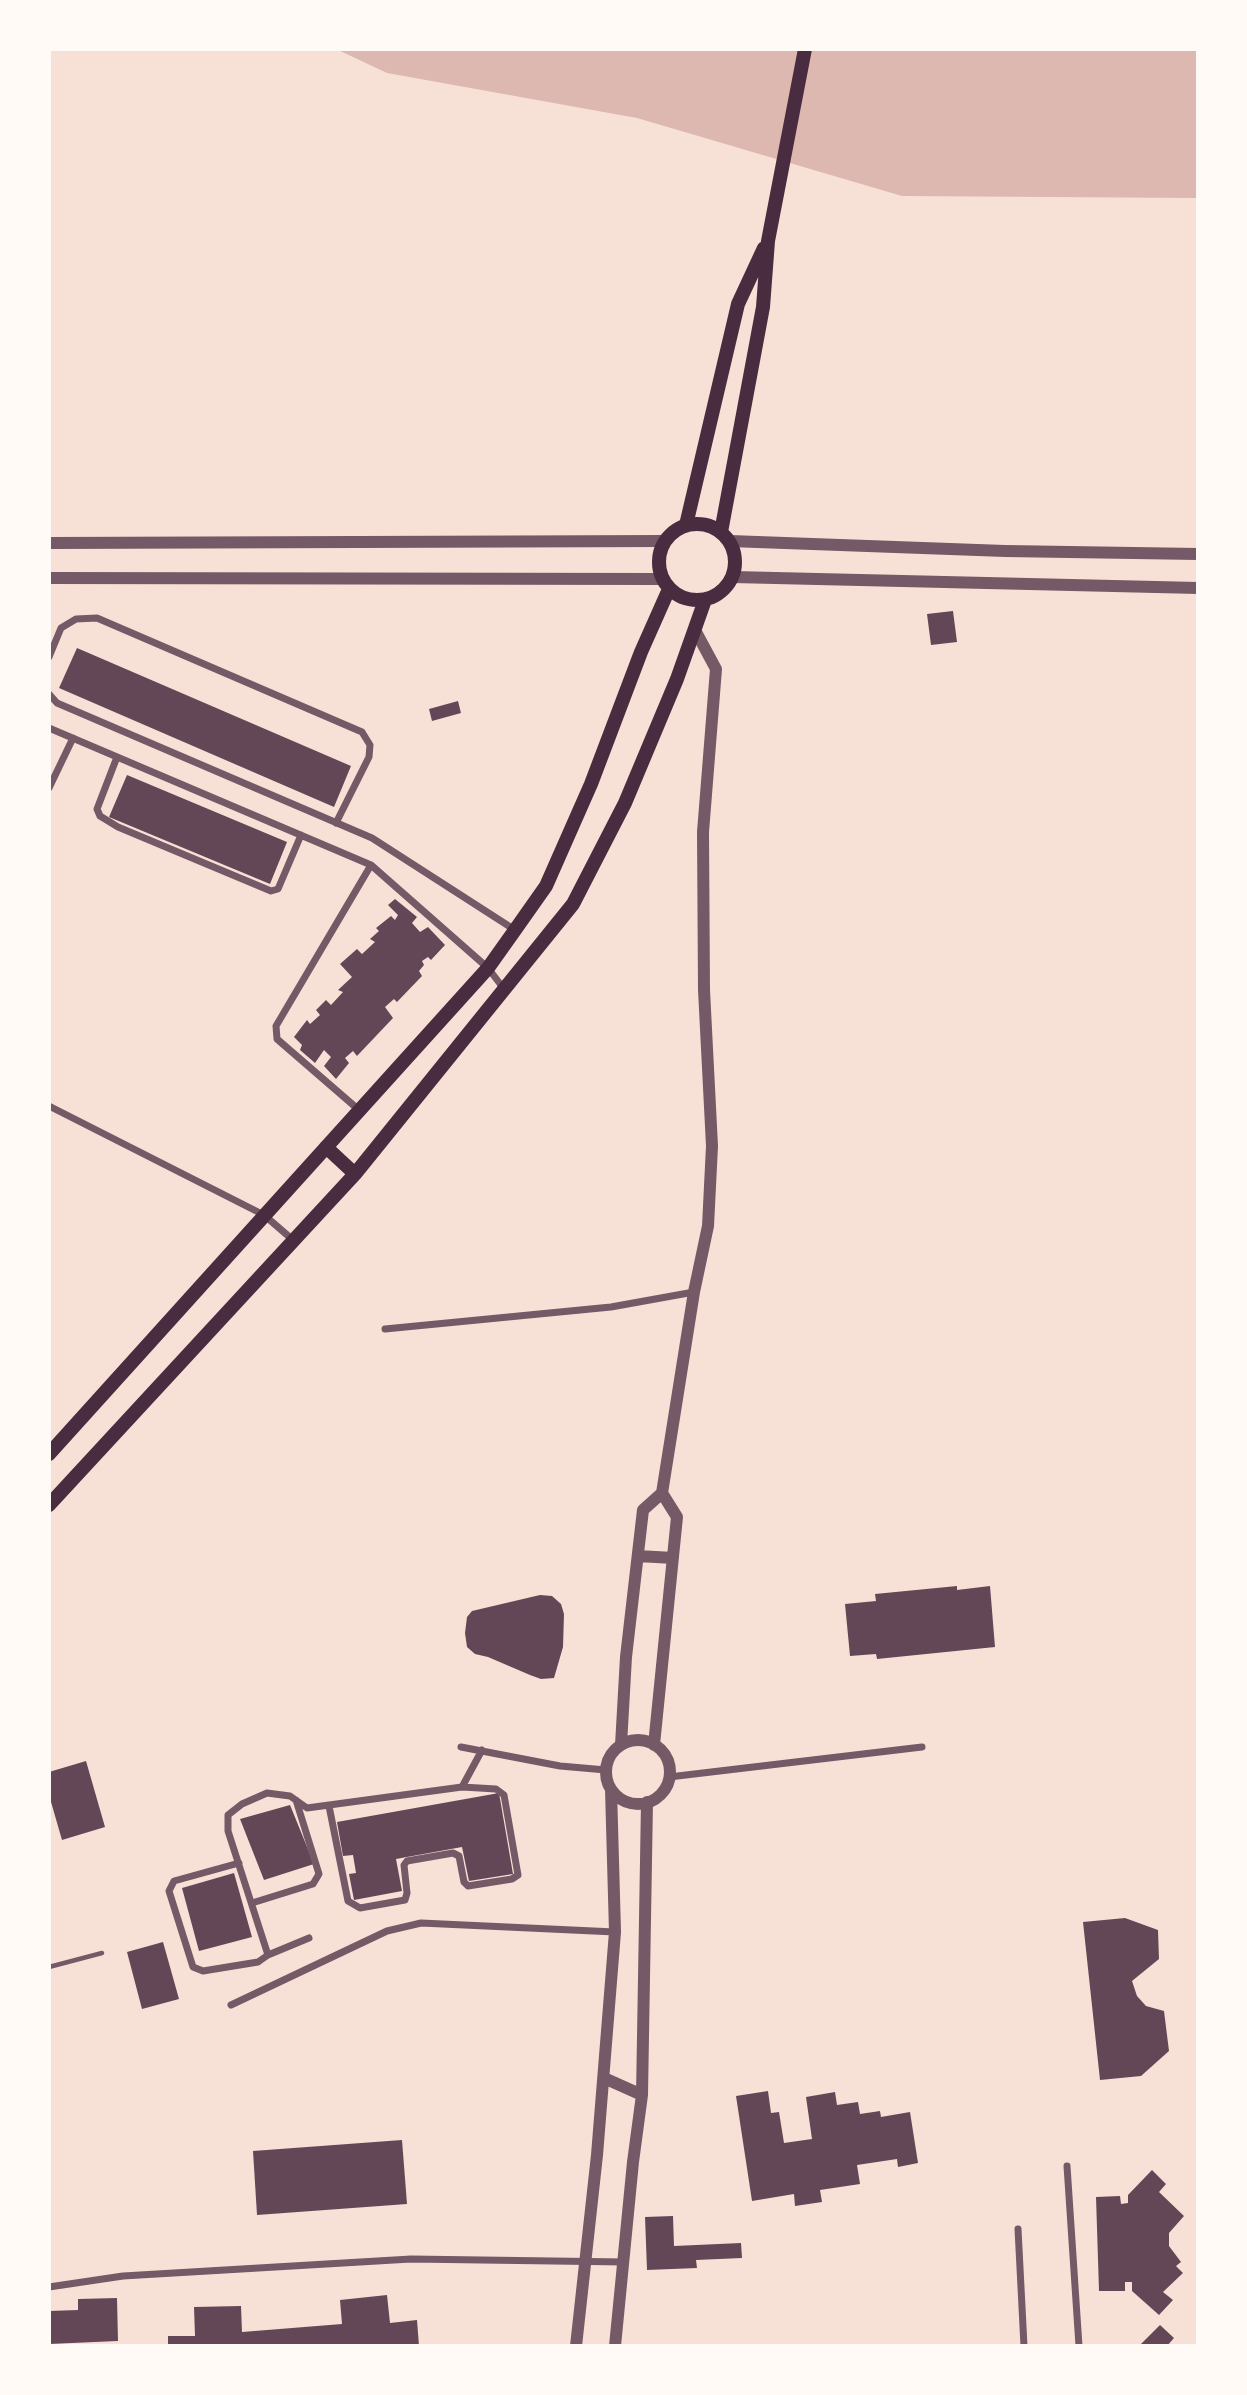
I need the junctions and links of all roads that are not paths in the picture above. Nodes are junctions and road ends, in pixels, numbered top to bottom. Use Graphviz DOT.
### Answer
graph roads {
  1 [pos="805,49"];
  2 [pos="768,241"];
  3 [pos="686,525"];
  4 [pos="726,536"];
  5 [pos="665,541"];
  6 [pos="49,543"];
  7 [pos="1198,554"];
  8 [pos="733,577"];
  9 [pos="49,578"];
  10 [pos="666,584"];
  11 [pos="1198,588"];
  12 [pos="705,600"];
  13 [pos="695,630"];
  14 [pos="49,657"];
  15 [pos="49,694"];
  16 [pos="49,728"];
  17 [pos="73,738"];
  18 [pos="117,757"];
  19 [pos="49,788"];
  20 [pos="336,823"];
  21 [pos="301,835"];
  22 [pos="371,865"];
  23 [pos="515,930"];
  24 [pos="488,968"];
  25 [pos="504,989"];
  26 [pos="49,1106"];
  27 [pos="360,1110"];
  28 [pos="327,1147"];
  29 [pos="355,1174"];
  30 [pos="264,1216"];
  31 [pos="295,1240"];
  32 [pos="694,1292"];
  33 [pos="385,1329"];
  34 [pos="49,1454"];
  35 [pos="662,1493"];
  36 [pos="49,1505"];
  37 [pos="638,1556"];
  38 [pos="673,1558"];
  39 [pos="621,1745"];
  40 [pos="654,1745"];
  41 [pos="461,1747"];
  42 [pos="922,1747"];
  43 [pos="482,1750"];
  44 [pos="606,1770"];
  45 [pos="669,1777"];
  46 [pos="462,1787"];
  47 [pos="611,1789"];
  48 [pos="296,1800"];
  49 [pos="646,1802"];
  50 [pos="329,1806"];
  51 [pos="239,1863"];
  52 [pos="252,1903"];
  53 [pos="615,1932"];
  54 [pos="309,1938"];
  55 [pos="102,1953"];
  56 [pos="268,1955"];
  57 [pos="49,1967"];
  58 [pos="231,2005"];
  59 [pos="604,2078"];
  60 [pos="642,2095"];
  61 [pos="1067,2165"];
  62 [pos="1018,2229"];
  63 [pos="585,2261"];
  64 [pos="625,2262"];
  65 [pos="49,2287"];
  66 [pos="576,2346"];
  67 [pos="615,2346"];
  68 [pos="1024,2346"];
  69 [pos="1079,2346"];
  1 -- 2 [label="main road"];
  2 -- 3 [label="main road"];
  2 -- 4 [label="main road"];
  3 -- 4 [label="main road"];
  3 -- 5 [label="main road"];
  4 -- 7 [label="street"];
  4 -- 8 [label="main road"];
  5 -- 6 [label="street"];
  5 -- 10 [label="main road"];
  8 -- 11 [label="street"];
  8 -- 12 [label="main road"];
  9 -- 10 [label="street"];
  10 -- 12 [label="main road"];
  10 -- 23 [label="main road"];
  12 -- 13 [label="main road"];
  13 -- 25 [label="main road"];
  13 -- 32 [label="street"];
  14 -- 20 [label="street"];
  15 -- 20 [label="street"];
  16 -- 17 [label="street"];
  17 -- 18 [label="street"];
  17 -- 19 [label="street"];
  18 -- 21 [label="street"];
  18 -- 21 [label="street"];
  20 -- 23 [label="street"];
  21 -- 22 [label="street"];
  22 -- 24 [label="street"];
  22 -- 27 [label="street"];
  23 -- 24 [label="main road"];
  24 -- 25 [label="street"];
  24 -- 27 [label="main road"];
  25 -- 29 [label="main road"];
  26 -- 30 [label="street"];
  27 -- 28 [label="main road"];
  28 -- 29 [label="main road"];
  28 -- 30 [label="main road"];
  29 -- 31 [label="main road"];
  30 -- 31 [label="street"];
  30 -- 34 [label="main road"];
  31 -- 36 [label="main road"];
  32 -- 33 [label="street"];
  32 -- 35 [label="street"];
  35 -- 37 [label="street"];
  35 -- 38 [label="street"];
  37 -- 38 [label="street"];
  37 -- 39 [label="street"];
  38 -- 40 [label="street"];
  39 -- 40 [label="street"];
  39 -- 44 [label="street"];
  40 -- 45 [label="street"];
  41 -- 43 [label="street"];
  42 -- 45 [label="street"];
  43 -- 44 [label="street"];
  43 -- 46 [label="street"];
  44 -- 47 [label="street"];
  45 -- 49 [label="street"];
  46 -- 50 [label="street"];
  46 -- 50 [label="street"];
  47 -- 49 [label="street"];
  47 -- 53 [label="street"];
  48 -- 50 [label="street"];
  48 -- 51 [label="street"];
  48 -- 52 [label="street"];
  49 -- 60 [label="street"];
  51 -- 52 [label="street"];
  51 -- 56 [label="street"];
  52 -- 56 [label="street"];
  53 -- 58 [label="street"];
  53 -- 59 [label="street"];
  54 -- 56 [label="street"];
  55 -- 57 [label="lane"];
  59 -- 60 [label="street"];
  59 -- 63 [label="street"];
  60 -- 64 [label="street"];
  61 -- 69 [label="street"];
  62 -- 68 [label="street"];
  63 -- 64 [label="street"];
  63 -- 65 [label="street"];
  63 -- 66 [label="street"];
  64 -- 67 [label="street"];
}
